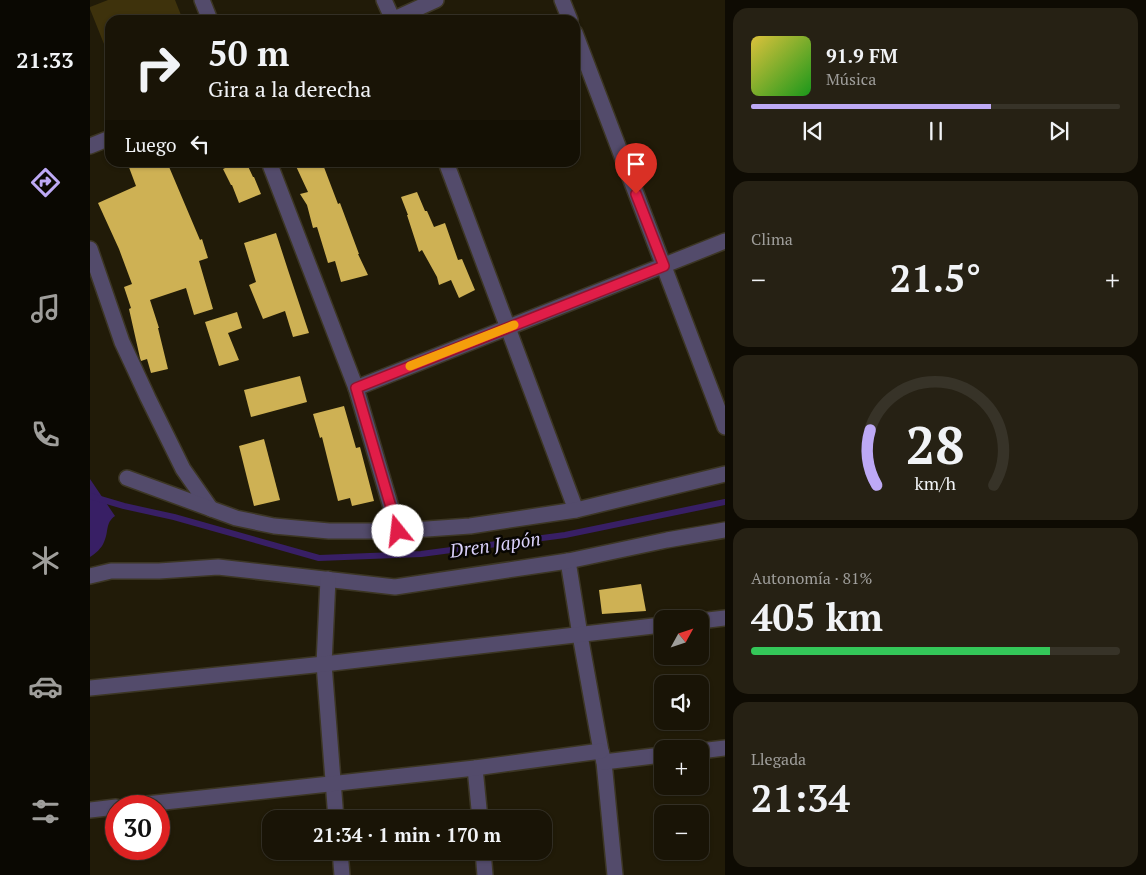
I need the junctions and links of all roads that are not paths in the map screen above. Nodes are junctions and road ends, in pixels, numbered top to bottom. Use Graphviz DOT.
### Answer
graph roads {
  1 [pos="202,0"];
  2 [pos="384,0"];
  3 [pos="436,0"];
  4 [pos="562,0"];
  5 [pos="208,15"];
  6 [pos="390,15"];
  7 [pos="403,15"];
  8 [pos="568,15"];
  9 [pos="580,46"];
  10 [pos="105,140"];
  11 [pos="90,146"];
  12 [pos="271,167"];
  13 [pos="448,167"];
  14 [pos="725,241"];
  15 [pos="90,249"];
  16 [pos="664,266"];
  17 [pos="508,328"];
  18 [pos="356,388"];
  19 [pos="725,427"];
  20 [pos="725,474"];
  21 [pos="127,478"];
  22 [pos="211,509"];
  23 [pos="576,510"];
  24 [pos="725,530"];
  25 [pos="398,531"];
  26 [pos="568,561"];
  27 [pos="90,576"];
  28 [pos="328,579"];
  29 [pos="725,618"];
  30 [pos="709,620"];
  31 [pos="654,626"];
  32 [pos="580,635"];
  33 [pos="324,664"];
  34 [pos="90,688"];
  35 [pos="725,748"];
  36 [pos="709,750"];
  37 [pos="654,756"];
  38 [pos="603,757"];
  39 [pos="475,768"];
  40 [pos="333,784"];
  41 [pos="170,801"];
  42 [pos="105,809"];
  43 [pos="90,810"];
  44 [pos="335,810"];
  45 [pos="479,810"];
  46 [pos="341,860"];
  47 [pos="484,860"];
  48 [pos="342,875"];
  49 [pos="485,875"];
  50 [pos="615,875"];
  1 -- 5 [label="street"];
  2 -- 6 [label="street"];
  3 -- 7 [label="street"];
  4 -- 8 [label="street"];
  9 -- 16 [label="street"];
  10 -- 11 [label="street"];
  12 -- 18 [label="street"];
  13 -- 17 [label="street"];
  14 -- 16 [label="street"];
  15 -- 22 [label="street"];
  16 -- 17 [label="street"];
  16 -- 19 [label="street"];
  17 -- 18 [label="street"];
  17 -- 23 [label="street"];
  18 -- 25 [label="street"];
  20 -- 23 [label="street"];
  21 -- 22 [label="street"];
  22 -- 25 [label="street"];
  23 -- 25 [label="street"];
  24 -- 26 [label="street"];
  26 -- 28 [label="street"];
  26 -- 32 [label="street"];
  27 -- 28 [label="street"];
  28 -- 33 [label="street"];
  29 -- 30 [label="street"];
  31 -- 32 [label="street"];
  32 -- 33 [label="street"];
  32 -- 38 [label="street"];
  33 -- 34 [label="street"];
  33 -- 40 [label="street"];
  35 -- 36 [label="street"];
  37 -- 38 [label="street"];
  38 -- 39 [label="street"];
  38 -- 50 [label="street"];
  39 -- 40 [label="street"];
  39 -- 45 [label="street"];
  40 -- 41 [label="street"];
  40 -- 44 [label="street"];
  42 -- 43 [label="street"];
  46 -- 48 [label="street"];
  47 -- 49 [label="street"];
}
